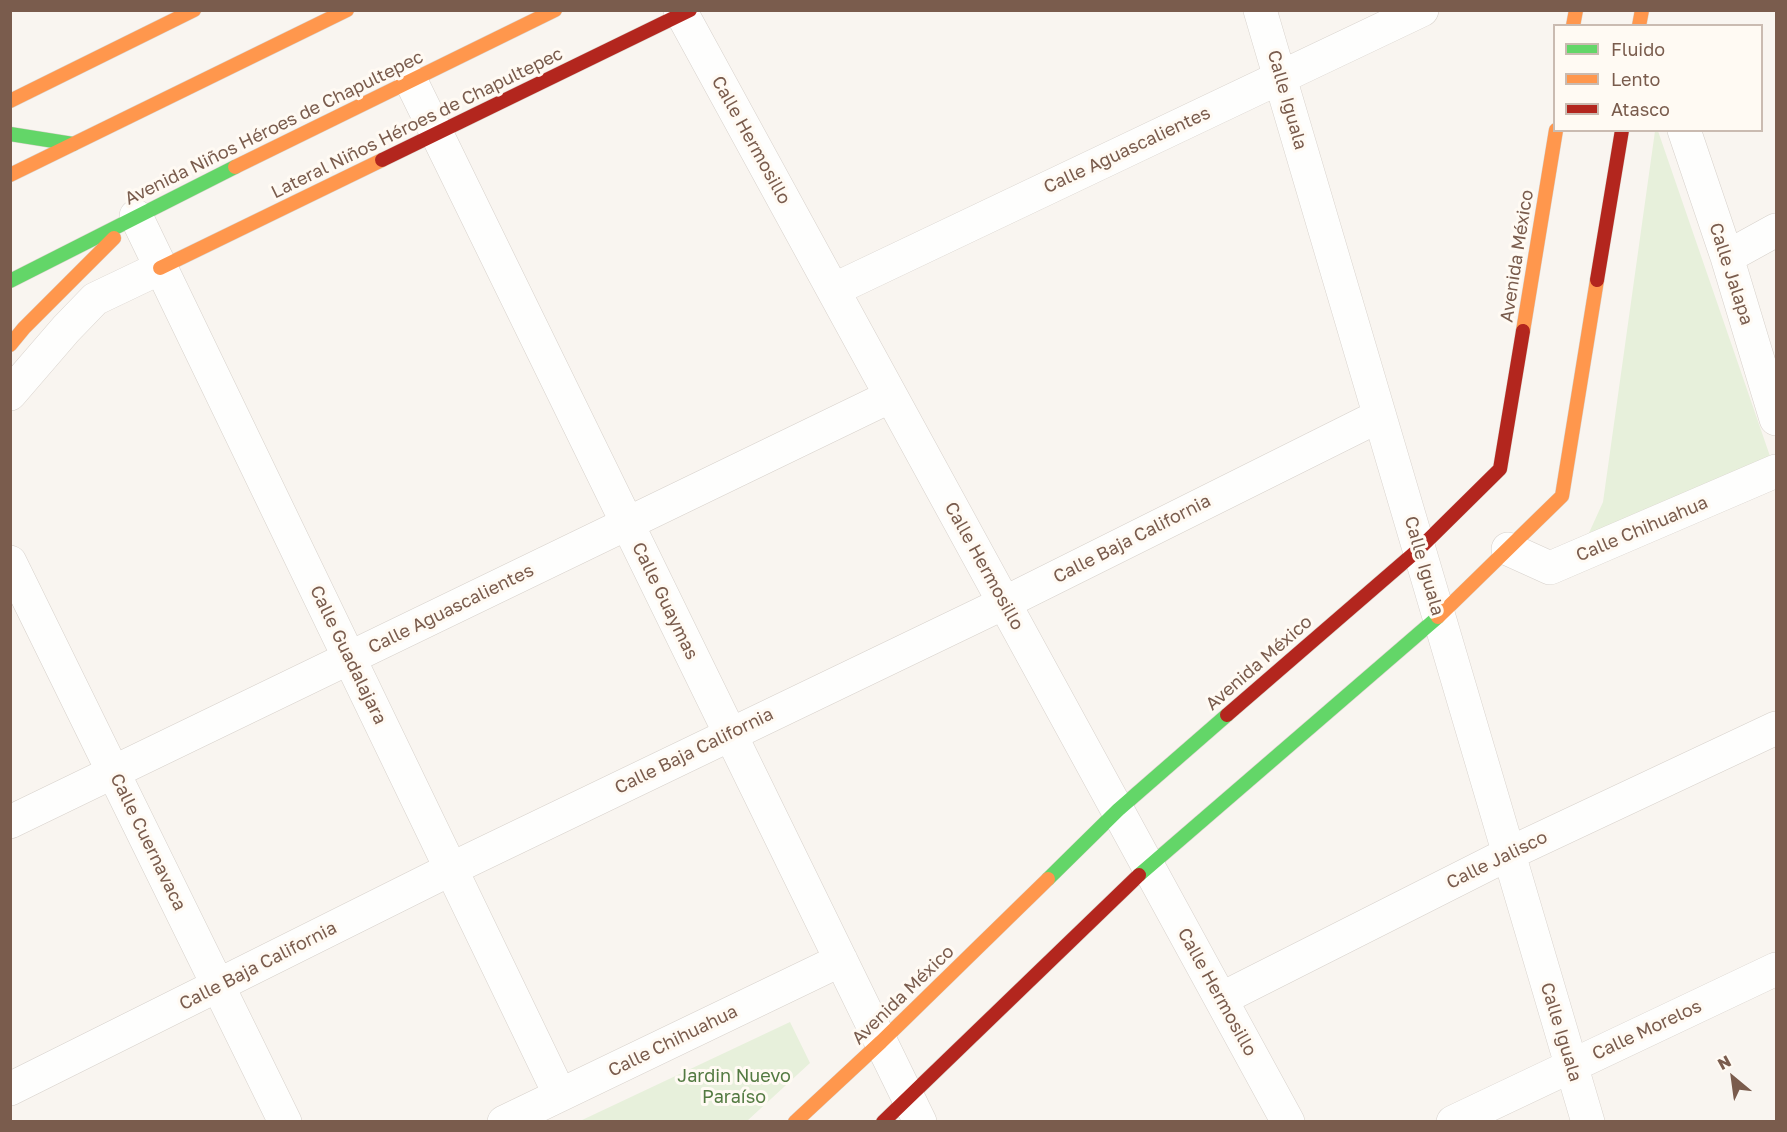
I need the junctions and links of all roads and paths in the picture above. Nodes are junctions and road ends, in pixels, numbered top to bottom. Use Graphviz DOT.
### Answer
graph roads {
  1 [pos="194,10"];
  2 [pos="347,10"];
  3 [pos="555,10"];
  4 [pos="1260,10"];
  5 [pos="1422,10"];
  6 [pos="684,12"];
  7 [pos="1280,78"];
  8 [pos="411,81"];
  9 [pos="10,101"];
  10 [pos="1556,132"];
  11 [pos="1622,132"];
  12 [pos="1685,132"];
  13 [pos="10,134"];
  14 [pos="436,134"];
  15 [pos="73,144"];
  16 [pos="10,175"];
  17 [pos="136,216"];
  18 [pos="1776,230"];
  19 [pos="1727,257"];
  20 [pos="160,268"];
  21 [pos="10,280"];
  22 [pos="833,290"];
  23 [pos="10,345"];
  24 [pos="10,394"];
  25 [pos="891,396"];
  26 [pos="1379,416"];
  27 [pos="1776,419"];
  28 [pos="1776,471"];
  29 [pos="627,524"];
  30 [pos="1419,549"];
  31 [pos="1508,549"];
  32 [pos="10,562"];
  33 [pos="1004,603"];
  34 [pos="1438,617"];
  35 [pos="349,658"];
  36 [pos="1776,728"];
  37 [pos="730,734"];
  38 [pos="114,772"];
  39 [pos="1118,810"];
  40 [pos="10,822"];
  41 [pos="1508,854"];
  42 [pos="1148,866"];
  43 [pos="451,869"];
  44 [pos="841,960"];
  45 [pos="1776,969"];
  46 [pos="219,986"];
  47 [pos="1221,999"];
  48 [pos="881,1042"];
  49 [pos="1571,1066"];
  50 [pos="10,1089"];
  51 [pos="560,1095"];
  52 [pos="914,1110"];
  53 [pos="285,1122"];
  54 [pos="504,1122"];
  55 [pos="795,1122"];
  56 [pos="883,1122"];
  57 [pos="1288,1122"];
  58 [pos="1453,1122"];
  59 [pos="1588,1122"];
  1 -- 9 [label="street"];
  2 -- 15 [label="street"];
  3 -- 8 [label="street, Avenida Niños Héroes de Chapultepec"];
  4 -- 7 [label="street, Calle Iguala"];
  5 -- 7 [label="street, Calle Aguascalientes"];
  6 -- 14 [label="street, Lateral Niños Héroes de Chapultepec"];
  6 -- 22 [label="street, Calle Hermosillo"];
  7 -- 22 [label="street, Calle Aguascalientes"];
  7 -- 26 [label="street, Calle Iguala"];
  8 -- 14 [label="street, Calle Guaymas"];
  8 -- 17 [label="street, Avenida Niños Héroes de Chapultepec"];
  10 -- 30 [label="street, Avenida México"];
  11 -- 31 [label="street"];
  12 -- 19 [label="street, Calle Jalapa"];
  13 -- 15 [label="street"];
  14 -- 20 [label="street, Lateral Niños Héroes de Chapultepec"];
  14 -- 29 [label="street, Calle Guaymas"];
  15 -- 16 [label="street"];
  17 -- 20 [label="street, Calle Guadalajara"];
  17 -- 21 [label="street, Avenida Niños Héroes de Chapultepec"];
  17 -- 23 [label="street"];
  18 -- 19 [label="street"];
  19 -- 27 [label="street, Calle Jalapa"];
  20 -- 24 [label="street"];
  20 -- 35 [label="street, Calle Guadalajara"];
  22 -- 25 [label="street, Calle Hermosillo"];
  25 -- 29 [label="street, Calle Aguascalientes"];
  25 -- 33 [label="street, Calle Hermosillo"];
  26 -- 30 [label="street, Calle Iguala"];
  26 -- 33 [label="street, Calle Baja California"];
  28 -- 31 [label="street, Calle Chihuahua"];
  29 -- 35 [label="street, Calle Aguascalientes"];
  29 -- 37 [label="street, Calle Guaymas"];
  30 -- 34 [label="street, Calle Iguala"];
  30 -- 39 [label="street, Avenida México"];
  31 -- 34 [label="street"];
  32 -- 38 [label="street, Calle Cuernavaca"];
  33 -- 37 [label="street, Calle Baja California"];
  33 -- 39 [label="street, Calle Hermosillo"];
  34 -- 41 [label="street, Calle Iguala"];
  34 -- 42 [label="street"];
  35 -- 38 [label="street, Calle Aguascalientes"];
  35 -- 43 [label="street, Calle Guadalajara"];
  36 -- 41 [label="street, Calle Jalisco"];
  37 -- 43 [label="street, Calle Baja California"];
  37 -- 44 [label="street, Calle Guaymas"];
  38 -- 40 [label="street, Calle Aguascalientes"];
  38 -- 46 [label="street, Calle Cuernavaca"];
  39 -- 42 [label="street, Calle Hermosillo"];
  39 -- 48 [label="street, Avenida México"];
  41 -- 47 [label="street, Calle Jalisco"];
  41 -- 49 [label="street, Calle Iguala"];
  42 -- 47 [label="street, Calle Hermosillo"];
  42 -- 52 [label="street"];
  43 -- 46 [label="street, Calle Baja California"];
  43 -- 51 [label="street, Calle Guadalajara"];
  44 -- 48 [label="street, Calle Guaymas"];
  44 -- 51 [label="street, Calle Chihuahua"];
  45 -- 49 [label="street, Calle Morelos"];
  46 -- 50 [label="street, Calle Baja California"];
  46 -- 53 [label="street, Calle Cuernavaca"];
  47 -- 57 [label="street, Calle Hermosillo"];
  48 -- 52 [label="street, Calle Guaymas"];
  48 -- 55 [label="street, Avenida México"];
  49 -- 58 [label="street, Calle Morelos"];
  49 -- 59 [label="street, Calle Iguala"];
  51 -- 54 [label="street, Calle Chihuahua"];
  52 -- 56 [label="street"];
}
